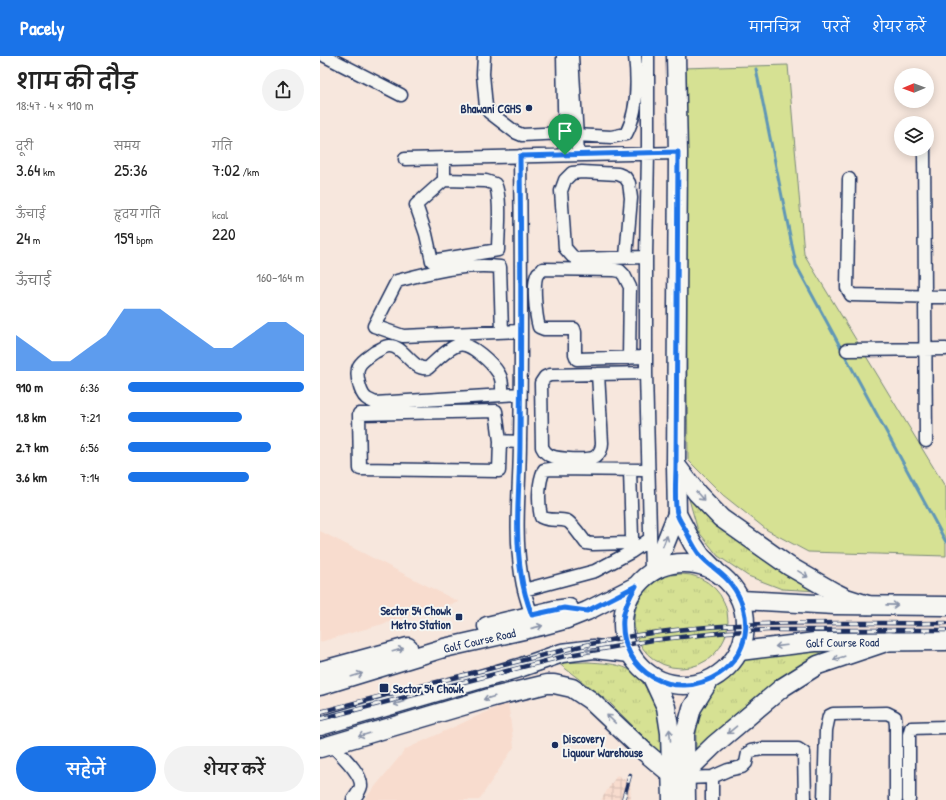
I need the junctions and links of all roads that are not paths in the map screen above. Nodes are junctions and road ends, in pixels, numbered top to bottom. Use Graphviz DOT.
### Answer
graph roads {
  1 [pos="325,56"];
  2 [pos="484,56"];
  3 [pos="563,56"];
  4 [pos="572,56"];
  5 [pos="635,56"];
  6 [pos="648,56"];
  7 [pos="676,56"];
  8 [pos="401,95"];
  9 [pos="564,133"];
  10 [pos="576,135"];
  11 [pos="678,152"];
  12 [pos="648,153"];
  13 [pos="578,154"];
  14 [pos="565,155"];
  15 [pos="520,156"];
  16 [pos="924,156"];
  17 [pos="444,158"];
  18 [pos="406,159"];
  19 [pos="848,179"];
  20 [pos="444,180"];
  21 [pos="626,257"];
  22 [pos="646,257"];
  23 [pos="924,297"];
  24 [pos="946,297"];
  25 [pos="521,331"];
  26 [pos="502,332"];
  27 [pos="946,349"];
  28 [pos="847,350"];
  29 [pos="925,350"];
  30 [pos="646,357"];
  31 [pos="629,358"];
  32 [pos="646,373"];
  33 [pos="598,374"];
  34 [pos="520,394"];
  35 [pos="502,395"];
  36 [pos="500,441"];
  37 [pos="926,441"];
  38 [pos="520,442"];
  39 [pos="676,465"];
  40 [pos="630,470"];
  41 [pos="648,470"];
  42 [pos="677,514"];
  43 [pos="650,539"];
  44 [pos="653,570"];
  45 [pos="715,570"];
  46 [pos="636,586"];
  47 [pos="524,590"];
  48 [pos="742,600"];
  49 [pos="868,605"];
  50 [pos="946,606"];
  51 [pos="587,611"];
  52 [pos="532,615"];
  53 [pos="898,641"];
  54 [pos="946,641"];
  55 [pos="946,649"];
  56 [pos="740,651"];
  57 [pos="630,653"];
  58 [pos="522,667"];
  59 [pos="320,671"];
  60 [pos="652,677"];
  61 [pos="709,681"];
  62 [pos="320,686"];
  63 [pos="526,689"];
  64 [pos="320,726"];
  65 [pos="946,726"];
  66 [pos="326,746"];
  67 [pos="681,774"];
  68 [pos="708,777"];
  69 [pos="353,800"];
  70 [pos="672,800"];
  71 [pos="686,800"];
  72 [pos="705,800"];
  73 [pos="712,800"];
  74 [pos="804,800"];
  75 [pos="824,800"];
  76 [pos="896,800"];
  77 [pos="909,800"];
  1 -- 8 [label="street"];
  2 -- 9 [label="street"];
  3 -- 9 [label="street"];
  4 -- 10 [label="street"];
  5 -- 10 [label="street"];
  6 -- 12 [label="street"];
  7 -- 11 [label="main road"];
  9 -- 14 [label="street"];
  10 -- 13 [label="street"];
  11 -- 12 [label="street"];
  11 -- 39 [label="main road"];
  12 -- 13 [label="street"];
  12 -- 22 [label="street"];
  13 -- 14 [label="street"];
  14 -- 15 [label="street"];
  15 -- 17 [label="street"];
  15 -- 25 [label="street"];
  16 -- 23 [label="street"];
  17 -- 18 [label="street"];
  17 -- 20 [label="street"];
  19 -- 23 [label="street"];
  20 -- 20 [label="street"];
  21 -- 21 [label="street"];
  21 -- 22 [label="street"];
  22 -- 30 [label="street"];
  23 -- 24 [label="street"];
  23 -- 29 [label="street"];
  25 -- 26 [label="street"];
  25 -- 34 [label="street"];
  26 -- 26 [label="street"];
  27 -- 29 [label="street"];
  28 -- 29 [label="street"];
  29 -- 37 [label="street"];
  30 -- 31 [label="street"];
  30 -- 32 [label="street"];
  31 -- 31 [label="street"];
  32 -- 33 [label="street"];
  32 -- 41 [label="street"];
  33 -- 33 [label="street"];
  34 -- 35 [label="street"];
  34 -- 38 [label="street"];
  35 -- 35 [label="street"];
  36 -- 36 [label="street"];
  36 -- 38 [label="street"];
  38 -- 47 [label="street"];
  39 -- 42 [label="main road"];
  39 -- 49 [label="main road, one-way"];
  40 -- 40 [label="street"];
  40 -- 41 [label="street"];
  41 -- 43 [label="street"];
  44 -- 42 [label="main road, one-way"];
  42 -- 45 [label="main road"];
  43 -- 44 [label="street"];
  43 -- 47 [label="street"];
  44 -- 45 [label="main road"];
  44 -- 46 [label="main road"];
  45 -- 48 [label="main road"];
  46 -- 51 [label="main road, Golf Course Road"];
  46 -- 57 [label="main road"];
  47 -- 52 [label="street"];
  48 -- 49 [label="main road"];
  48 -- 56 [label="main road"];
  49 -- 50 [label="main road, one-way"];
  51 -- 52 [label="main road"];
  62 -- 51 [label="main road, Golf Course Road, one-way"];
  59 -- 52 [label="main road, one-way"];
  53 -- 54 [label="main road, Golf Course Road"];
  53 -- 55 [label="main road"];
  53 -- 56 [label="main road, Golf Course Road, one-way"];
  53 -- 67 [label="main road, one-way"];
  56 -- 61 [label="main road"];
  57 -- 58 [label="main road, one-way"];
  57 -- 60 [label="main road"];
  58 -- 63 [label="main road"];
  58 -- 64 [label="main road, one-way"];
  60 -- 61 [label="main road"];
  67 -- 60 [label="main road, one-way"];
  61 -- 67 [label="main road"];
  63 -- 66 [label="main road, one-way"];
  67 -- 63 [label="main road, one-way"];
  65 -- 77 [label="street"];
  66 -- 69 [label="street"];
  67 -- 68 [label="street"];
  67 -- 70 [label="main road"];
  67 -- 71 [label="main road"];
  68 -- 72 [label="street"];
  68 -- 73 [label="street"];
  68 -- 74 [label="street"];
  75 -- 76 [label="street"];
}
